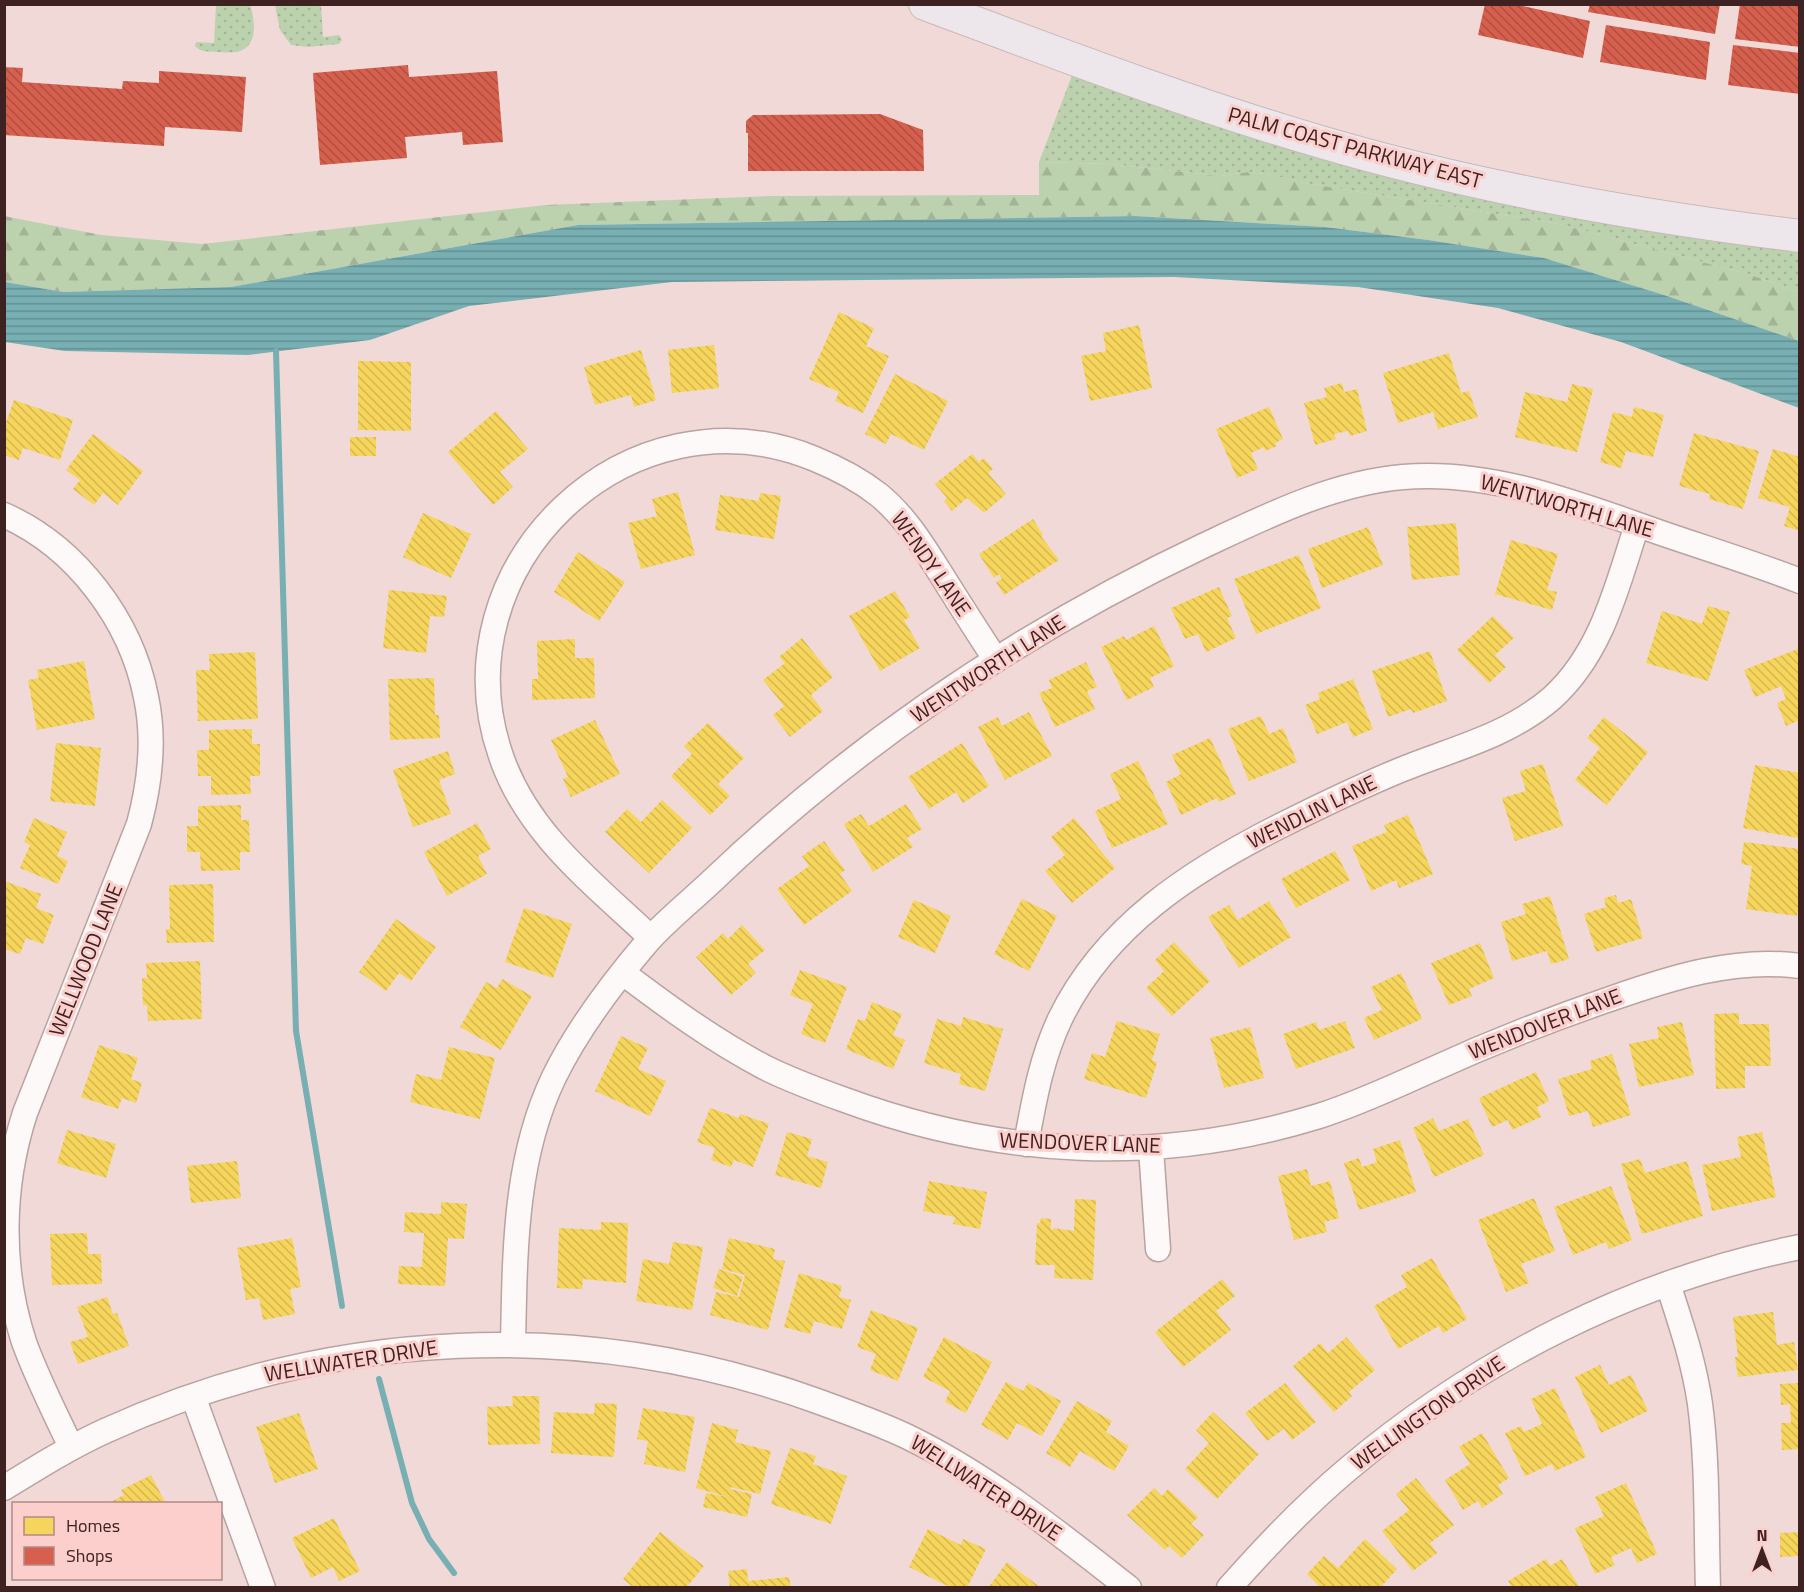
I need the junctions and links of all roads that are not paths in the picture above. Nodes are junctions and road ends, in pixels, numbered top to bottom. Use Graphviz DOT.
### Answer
graph roads {
  1 [pos="925,4"];
  2 [pos="1800,236"];
  3 [pos="4,515"];
  4 [pos="1637,525"];
  5 [pos="1800,581"];
  6 [pos="996,660"];
  7 [pos="651,938"];
  8 [pos="1800,966"];
  9 [pos="623,973"];
  10 [pos="1026,1144"];
  11 [pos="1151,1148"];
  12 [pos="1800,1247"];
  13 [pos="1158,1249"];
  14 [pos="1668,1284"];
  15 [pos="513,1344"];
  16 [pos="193,1396"];
  17 [pos="71,1447"];
  18 [pos="4,1488"];
  19 [pos="263,1587"];
  20 [pos="1129,1587"];
  21 [pos="1229,1587"];
  22 [pos="1708,1587"];
  1 -- 2 [label="main road, PALM COAST PARKWAY EAST"];
  3 -- 17 [label="street, WELLWOOD LANE"];
  4 -- 5 [label="street, WENTWORTH LANE"];
  4 -- 6 [label="street, WENTWORTH LANE"];
  4 -- 10 [label="street, WENDLIN LANE"];
  6 -- 7 [label="street, WENTWORTH LANE"];
  6 -- 7 [label="street, WENDY LANE"];
  7 -- 9 [label="street, WENTWORTH LANE"];
  8 -- 11 [label="street, WENDOVER LANE"];
  9 -- 10 [label="street, WENDOVER LANE"];
  9 -- 15 [label="street, WENTWORTH LANE"];
  10 -- 11 [label="street, WENDOVER LANE"];
  11 -- 13 [label="street"];
  12 -- 14 [label="street, WELLINGTON DRIVE"];
  14 -- 21 [label="street, WELLINGTON DRIVE"];
  14 -- 22 [label="street"];
  15 -- 16 [label="street, WELLWATER DRIVE"];
  15 -- 20 [label="street, WELLWATER DRIVE"];
  16 -- 17 [label="street, WELLWATER DRIVE"];
  16 -- 19 [label="street"];
  17 -- 18 [label="street, WELLWATER DRIVE"];
}
